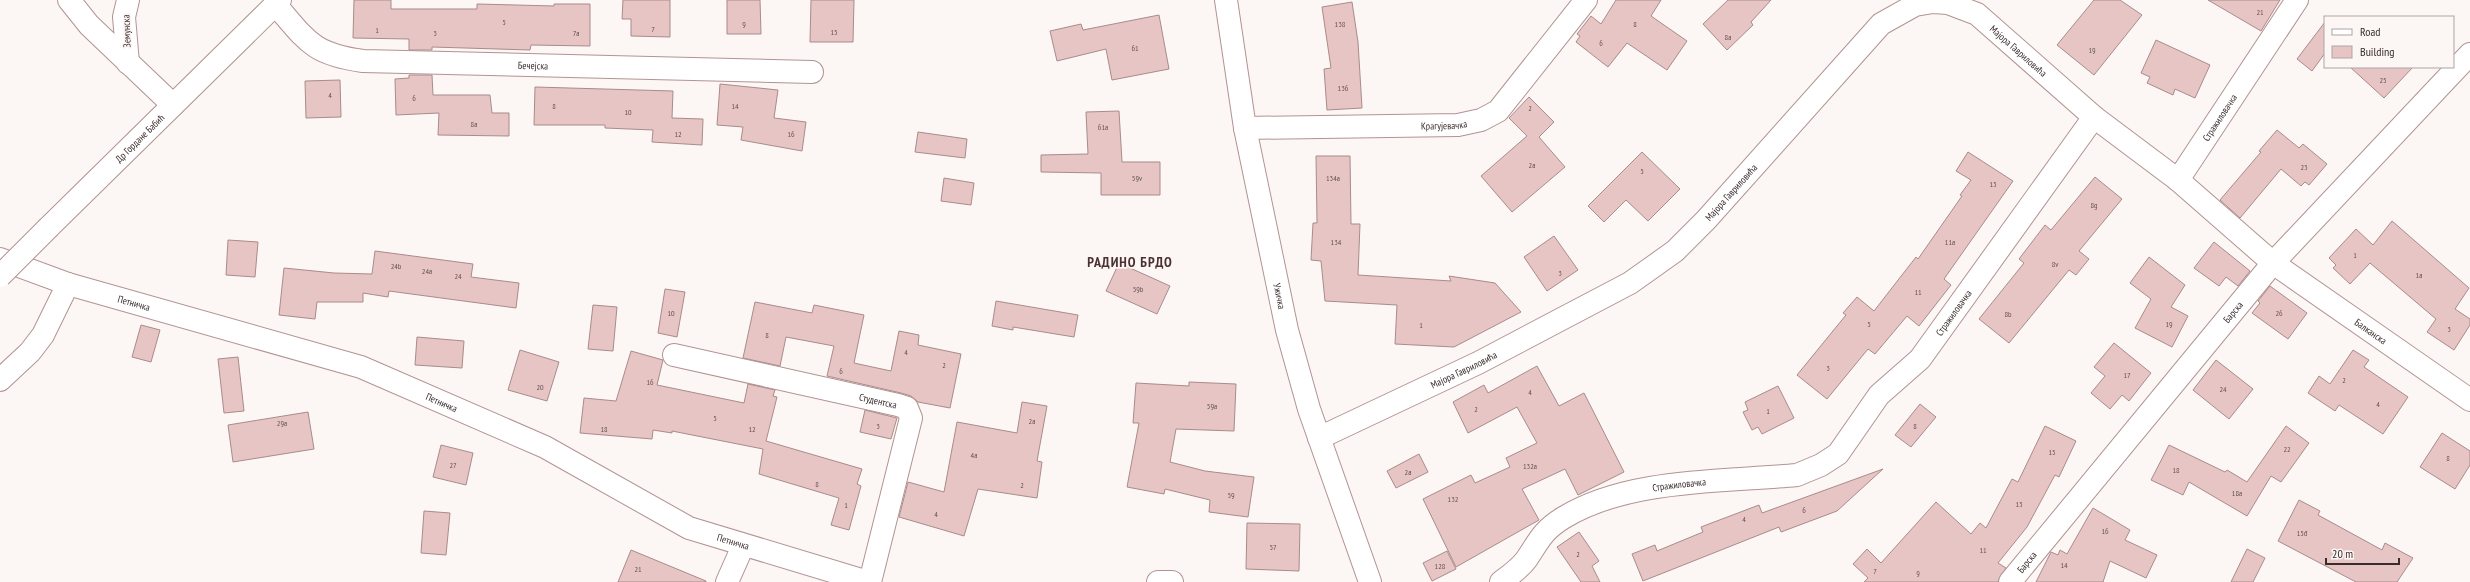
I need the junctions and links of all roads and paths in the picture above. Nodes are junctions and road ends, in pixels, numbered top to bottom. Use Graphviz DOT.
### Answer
graph roads {
  1 [pos="69,0"];
  2 [pos="128,0"];
  3 [pos="1226,0"];
  4 [pos="1586,0"];
  5 [pos="2297,0"];
  6 [pos="278,2"];
  7 [pos="2467,61"];
  8 [pos="128,63"];
  9 [pos="812,72"];
  10 [pos="173,105"];
  11 [pos="2094,117"];
  12 [pos="1245,128"];
  13 [pos="2178,180"];
  14 [pos="0,259"];
  15 [pos="2273,263"];
  16 [pos="0,276"];
  17 [pos="68,284"];
  18 [pos="674,355"];
  19 [pos="0,380"];
  20 [pos="2470,400"];
  21 [pos="1319,438"];
  22 [pos="743,546"];
  23 [pos="809,574"];
  24 [pos="727,582"];
  25 [pos="869,582"];
  26 [pos="1158,582"];
  27 [pos="1172,582"];
  28 [pos="1370,582"];
  29 [pos="1501,582"];
  30 [pos="2010,582"];
  1 -- 8 [label="street"];
  2 -- 8 [label="street, Земунска"];
  3 -- 12 [label="street, Ужичка"];
  4 -- 12 [label="street, Крагујевачка"];
  5 -- 13 [label="street, Стражиловачка"];
  6 -- 9 [label="street, Бечејска"];
  6 -- 10 [label="street, Др Гордане Бабић"];
  7 -- 15 [label="street, Барска"];
  8 -- 10 [label="street"];
  10 -- 16 [label="street, Др Гордане Бабић, bridge"];
  11 -- 13 [label="street"];
  11 -- 21 [label="street, Мајора Гавриловића"];
  11 -- 29 [label="street, Стражиловачка"];
  12 -- 21 [label="street, Ужичка"];
  13 -- 15 [label="street, Балканска"];
  14 -- 17 [label="street, Петничка"];
  15 -- 20 [label="street, Балканска"];
  15 -- 30 [label="street, Барска"];
  17 -- 19 [label="street"];
  17 -- 22 [label="street, Петничка"];
  18 -- 25 [label="street, Студентска"];
  21 -- 28 [label="street, Ужичка"];
  22 -- 23 [label="street, Петничка"];
  22 -- 24 [label="street"];
  23 -- 25 [label="street, Петничка"];
  26 -- 27 [label="street"];
}
